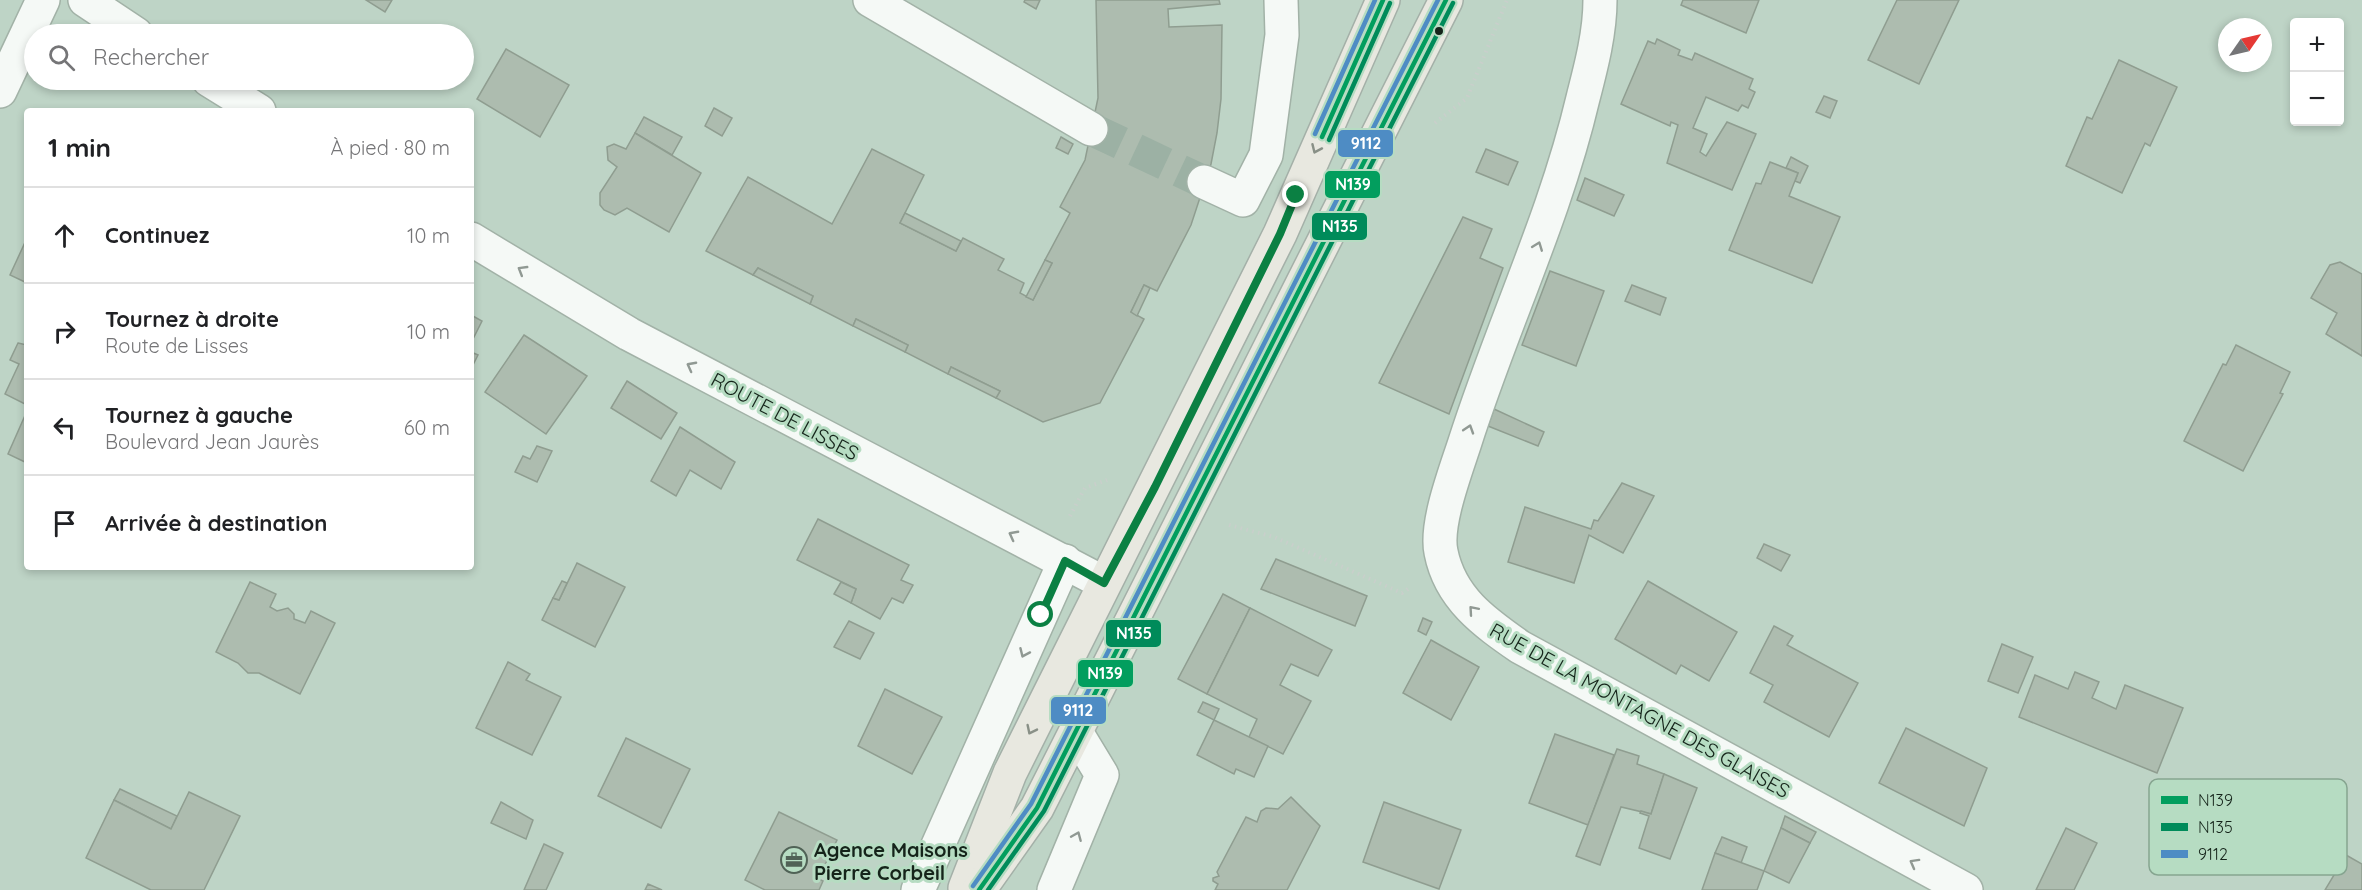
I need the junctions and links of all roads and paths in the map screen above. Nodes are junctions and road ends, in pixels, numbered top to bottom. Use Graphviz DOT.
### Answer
graph roads {
  1 [pos="43,0"];
  2 [pos="85,0"];
  3 [pos="870,0"];
  4 [pos="1281,0"];
  5 [pos="1383,0"];
  6 [pos="1446,0"];
  7 [pos="1600,0"];
  8 [pos="26,24"];
  9 [pos="121,24"];
  10 [pos="24,27"];
  11 [pos="8,50"];
  12 [pos="225,90"];
  13 [pos="0,91"];
  14 [pos="254,108"];
  15 [pos="1091,129"];
  16 [pos="1204,182"];
  17 [pos="474,241"];
  18 [pos="1225,524"];
  19 [pos="1065,561"];
  20 [pos="1104,583"];
  21 [pos="1402,593"];
  22 [pos="1076,732"];
  23 [pos="918,890"];
  24 [pos="964,890"];
  25 [pos="979,890"];
  26 [pos="1054,890"];
  27 [pos="1966,890"];
  1 -- 8 [label="street"];
  2 -- 9 [label="street"];
  3 -- 15 [label="street"];
  4 -- 16 [label="street"];
  5 -- 20 [label="main road, one-way"];
  6 -- 22 [label="main road"];
  27 -- 7 [label="street, RUE DE LA MONTAGNE DES GLAISES, one-way"];
  10 -- 11 [label="street"];
  11 -- 13 [label="street"];
  12 -- 14 [label="street"];
  19 -- 17 [label="street, ROUTE DE LISSES, one-way"];
  18 -- 21 [label="path"];
  19 -- 20 [label="street, ROUTE DE LISSES"];
  19 -- 23 [label="street, one-way"];
  20 -- 24 [label="main road, one-way"];
  22 -- 25 [label="main road"];
  26 -- 22 [label="street, one-way"];
}
